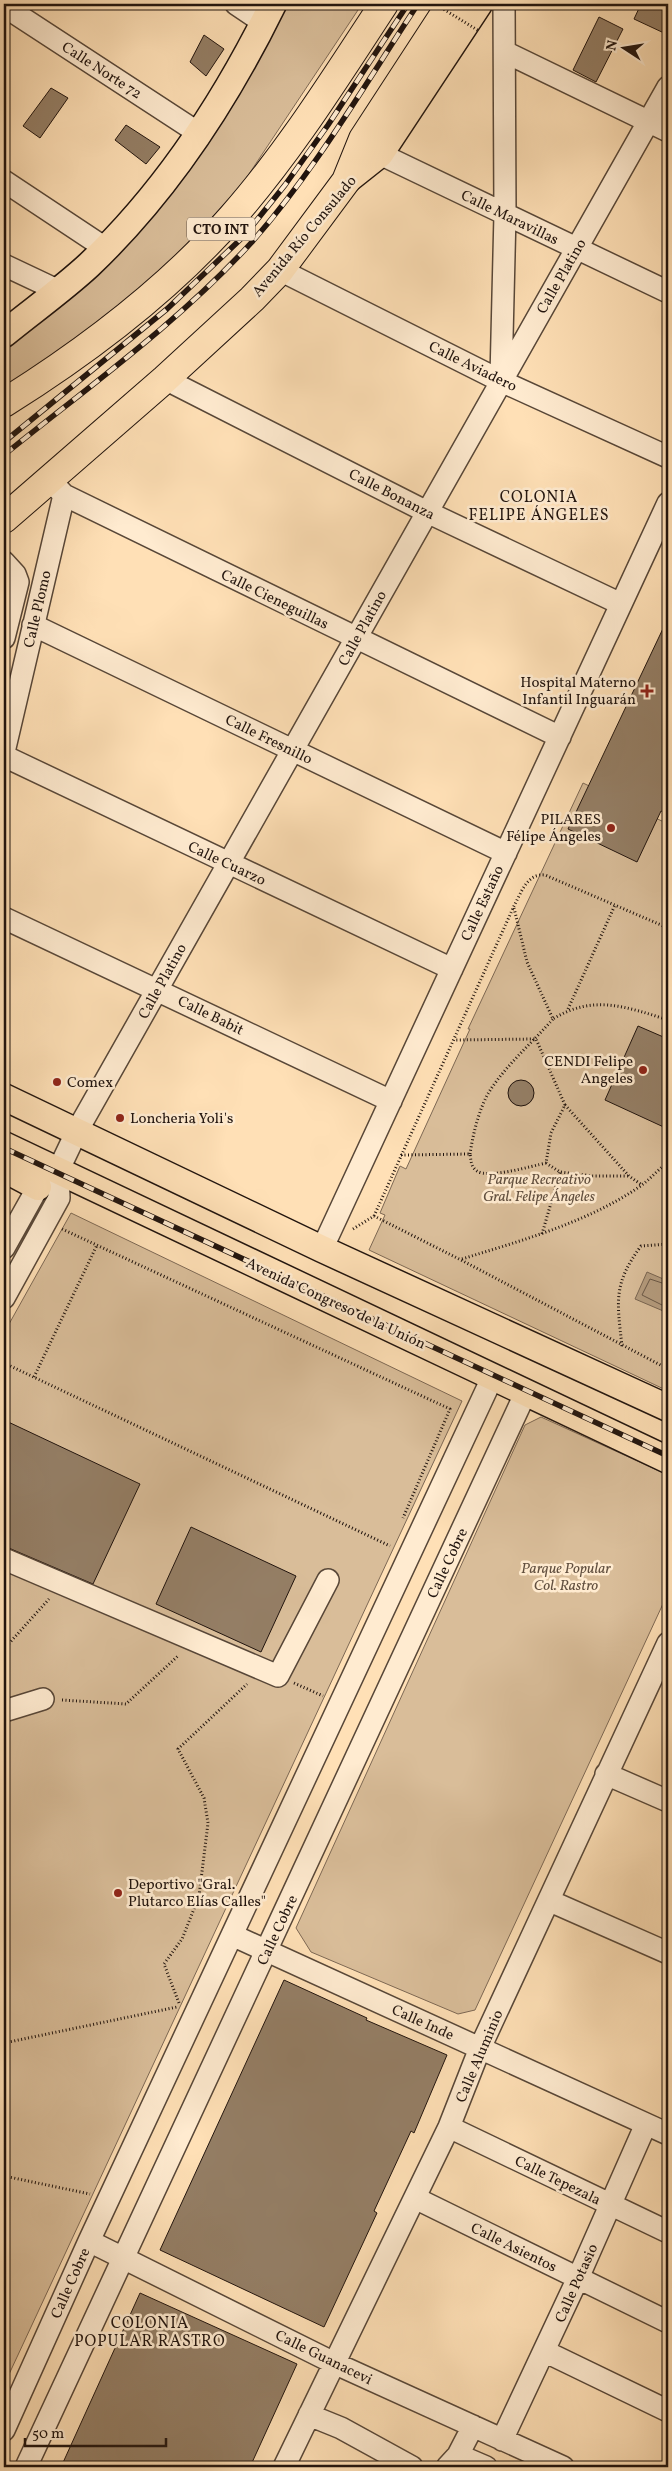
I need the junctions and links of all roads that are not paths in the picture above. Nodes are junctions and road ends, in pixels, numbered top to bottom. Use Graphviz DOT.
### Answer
graph roads {
  1 [pos="236,4"];
  2 [pos="384,4"];
  3 [pos="451,4"];
  4 [pos="479,4"];
  5 [pos="504,4"];
  6 [pos="4,6"];
  7 [pos="269,13"];
  8 [pos="505,52"];
  9 [pos="668,86"];
  10 [pos="648,122"];
  11 [pos="668,131"];
  12 [pos="200,134"];
  13 [pos="380,154"];
  14 [pos="4,181"];
  15 [pos="346,181"];
  16 [pos="505,214"];
  17 [pos="105,248"];
  18 [pos="576,248"];
  19 [pos="4,265"];
  20 [pos="280,270"];
  21 [pos="59,291"];
  22 [pos="668,292"];
  23 [pos="4,334"];
  24 [pos="165,379"];
  25 [pos="501,381"];
  26 [pos="34,384"];
  27 [pos="4,395"];
  28 [pos="4,403"];
  29 [pos="668,457"];
  30 [pos="57,487"];
  31 [pos="427,512"];
  32 [pos="666,512"];
  33 [pos="4,519"];
  34 [pos="4,562"];
  35 [pos="9,601"];
  36 [pos="621,604"];
  37 [pos="33,625"];
  38 [pos="4,638"];
  39 [pos="356,638"];
  40 [pos="560,737"];
  41 [pos="293,750"];
  42 [pos="4,754"];
  43 [pos="506,853"];
  44 [pos="228,864"];
  45 [pos="4,918"];
  46 [pos="452,969"];
  47 [pos="158,989"];
  48 [pos="4,1084"];
  49 [pos="4,1097"];
  50 [pos="391,1101"];
  51 [pos="33,1110"];
  52 [pos="77,1131"];
  53 [pos="4,1145"];
  54 [pos="4,1155"];
  55 [pos="4,1169"];
  56 [pos="48,1179"];
  57 [pos="4,1248"];
  58 [pos="322,1249"];
  59 [pos="4,1298"];
  60 [pos="492,1376"];
  61 [pos="526,1392"];
  62 [pos="668,1408"];
  63 [pos="668,1460"];
  64 [pos="4,1559"];
  65 [pos="328,1580"];
  66 [pos="668,1643"];
  67 [pos="43,1699"];
  68 [pos="4,1711"];
  69 [pos="606,1774"];
  70 [pos="668,1801"];
  71 [pos="550,1900"];
  72 [pos="232,1935"];
  73 [pos="267,1951"];
  74 [pos="668,1953"];
  75 [pos="480,2048"];
  76 [pos="646,2124"];
  77 [pos="449,2127"];
  78 [pos="668,2134"];
  79 [pos="415,2198"];
  80 [pos="610,2205"];
  81 [pos="668,2232"];
  82 [pos="89,2242"];
  83 [pos="124,2258"];
  84 [pos="578,2278"];
  85 [pos="668,2322"];
  86 [pos="544,2351"];
  87 [pos="334,2363"];
  88 [pos="668,2411"];
  89 [pos="309,2415"];
  90 [pos="473,2426"];
  91 [pos="4,2430"];
  92 [pos="502,2440"];
  93 [pos="452,2461"];
  94 [pos="26,2467"];
  95 [pos="284,2467"];
  96 [pos="412,2467"];
  97 [pos="486,2467"];
  98 [pos="562,2467"];
  1 -- 7 [label="street"];
  2 -- 26 [label="highway, CTO INT"];
  3 -- 15 [label="highway"];
  4 -- 13 [label="main road, Avenida Río Consulado"];
  5 -- 8 [label="street"];
  6 -- 12 [label="street, Calle Norte 72"];
  7 -- 12 [label="main road"];
  8 -- 10 [label="street"];
  8 -- 16 [label="street"];
  9 -- 10 [label="street, Calle Platino"];
  10 -- 11 [label="street"];
  10 -- 18 [label="street, Calle Platino"];
  12 -- 17 [label="main road"];
  13 -- 15 [label="main road, Avenida Río Consulado"];
  13 -- 16 [label="street, Calle Maravillas"];
  14 -- 17 [label="street"];
  15 -- 20 [label="highway, Avenida Río Consulado"];
  16 -- 18 [label="street, Calle Maravillas"];
  16 -- 25 [label="street"];
  17 -- 21 [label="main road"];
  18 -- 22 [label="street, Calle Maravillas"];
  18 -- 25 [label="street, Calle Platino"];
  19 -- 21 [label="street"];
  20 -- 24 [label="highway, Avenida Río Consulado"];
  20 -- 25 [label="street, Calle Aviadero"];
  21 -- 23 [label="main road"];
  24 -- 30 [label="highway, Avenida Río Consulado"];
  24 -- 31 [label="street, Calle Bonanza"];
  25 -- 29 [label="street, Calle Aviadero"];
  25 -- 31 [label="street, Calle Platino"];
  26 -- 27 [label="highway"];
  26 -- 28 [label="highway, CTO INT"];
  30 -- 33 [label="highway, Avenida Río Consulado"];
  30 -- 37 [label="street, Calle Plomo"];
  30 -- 39 [label="street, Calle Cieneguillas"];
  31 -- 36 [label="street, Calle Bonanza"];
  31 -- 39 [label="street, Calle Platino"];
  32 -- 36 [label="street, Calle Estaño"];
  34 -- 35 [label="street"];
  35 -- 38 [label="street"];
  36 -- 40 [label="street, Calle Estaño"];
  37 -- 41 [label="street, Calle Fresnillo"];
  37 -- 42 [label="street, Calle Plomo"];
  39 -- 40 [label="street, Calle Cieneguillas"];
  39 -- 41 [label="street, Calle Platino"];
  40 -- 43 [label="street, Calle Estaño"];
  41 -- 43 [label="street, Calle Fresnillo"];
  41 -- 44 [label="street, Calle Platino"];
  42 -- 44 [label="street, Calle Cuarzo"];
  43 -- 46 [label="street, Calle Estaño"];
  44 -- 46 [label="street, Calle Cuarzo"];
  44 -- 47 [label="street, Calle Platino"];
  45 -- 47 [label="street, Calle Babit"];
  46 -- 50 [label="street, Calle Estaño"];
  47 -- 50 [label="street, Calle Babit"];
  47 -- 52 [label="street, Calle Platino"];
  48 -- 51 [label="main road"];
  49 -- 51 [label="main road"];
  50 -- 58 [label="street, Calle Estaño"];
  51 -- 52 [label="main road"];
  52 -- 56 [label="street, Calle Platino"];
  52 -- 58 [label="main road"];
  53 -- 56 [label="main road, Avenida Congreso de la Unión"];
  54 -- 56 [label="street"];
  55 -- 56 [label="main road"];
  56 -- 57 [label="street, Calle Platino"];
  56 -- 59 [label="street, Calle Platino"];
  56 -- 60 [label="main road, Avenida Congreso de la Unión"];
  58 -- 62 [label="main road"];
  60 -- 61 [label="main road, Avenida Congreso de la Unión"];
  60 -- 72 [label="street, Calle Cobre"];
  61 -- 63 [label="main road, Avenida Congreso de la Unión"];
  61 -- 73 [label="street, Calle Cobre"];
  64 -- 65 [label="street"];
  66 -- 69 [label="street, Calle Aluminio"];
  67 -- 68 [label="street"];
  69 -- 70 [label="street"];
  69 -- 71 [label="street, Calle Aluminio"];
  71 -- 74 [label="street"];
  71 -- 75 [label="street, Calle Aluminio"];
  72 -- 73 [label="street, Calle Inde"];
  72 -- 82 [label="street, Calle Cobre"];
  73 -- 75 [label="street, Calle Inde"];
  73 -- 83 [label="street, Calle Cobre"];
  75 -- 76 [label="street, Calle Inde"];
  75 -- 77 [label="street, Calle Aluminio"];
  76 -- 78 [label="street, Calle Inde"];
  76 -- 80 [label="street, Calle Potasio"];
  77 -- 79 [label="street, Calle Aluminio"];
  77 -- 80 [label="street, Calle Tepezala"];
  79 -- 84 [label="street, Calle Asientos"];
  79 -- 87 [label="street, Calle Aluminio"];
  80 -- 81 [label="street, Calle Tepezala"];
  80 -- 84 [label="street, Calle Potasio"];
  82 -- 83 [label="street, Calle Guanacevi"];
  82 -- 91 [label="street, Calle Cobre"];
  83 -- 87 [label="street, Calle Guanacevi"];
  83 -- 94 [label="street, Calle Cobre"];
  84 -- 85 [label="street, Calle Asientos"];
  84 -- 86 [label="street, Calle Potasio"];
  86 -- 88 [label="street"];
  86 -- 92 [label="street, Calle Potasio"];
  87 -- 89 [label="street, Calle Aluminio"];
  87 -- 90 [label="street, Calle Guanacevi"];
  89 -- 95 [label="street, Calle Aluminio"];
  89 -- 96 [label="street"];
  90 -- 92 [label="street, Calle Guanacevi"];
  90 -- 93 [label="street"];
  92 -- 98 [label="street, Calle Guanacevi"];
  93 -- 97 [label="street"];
}
